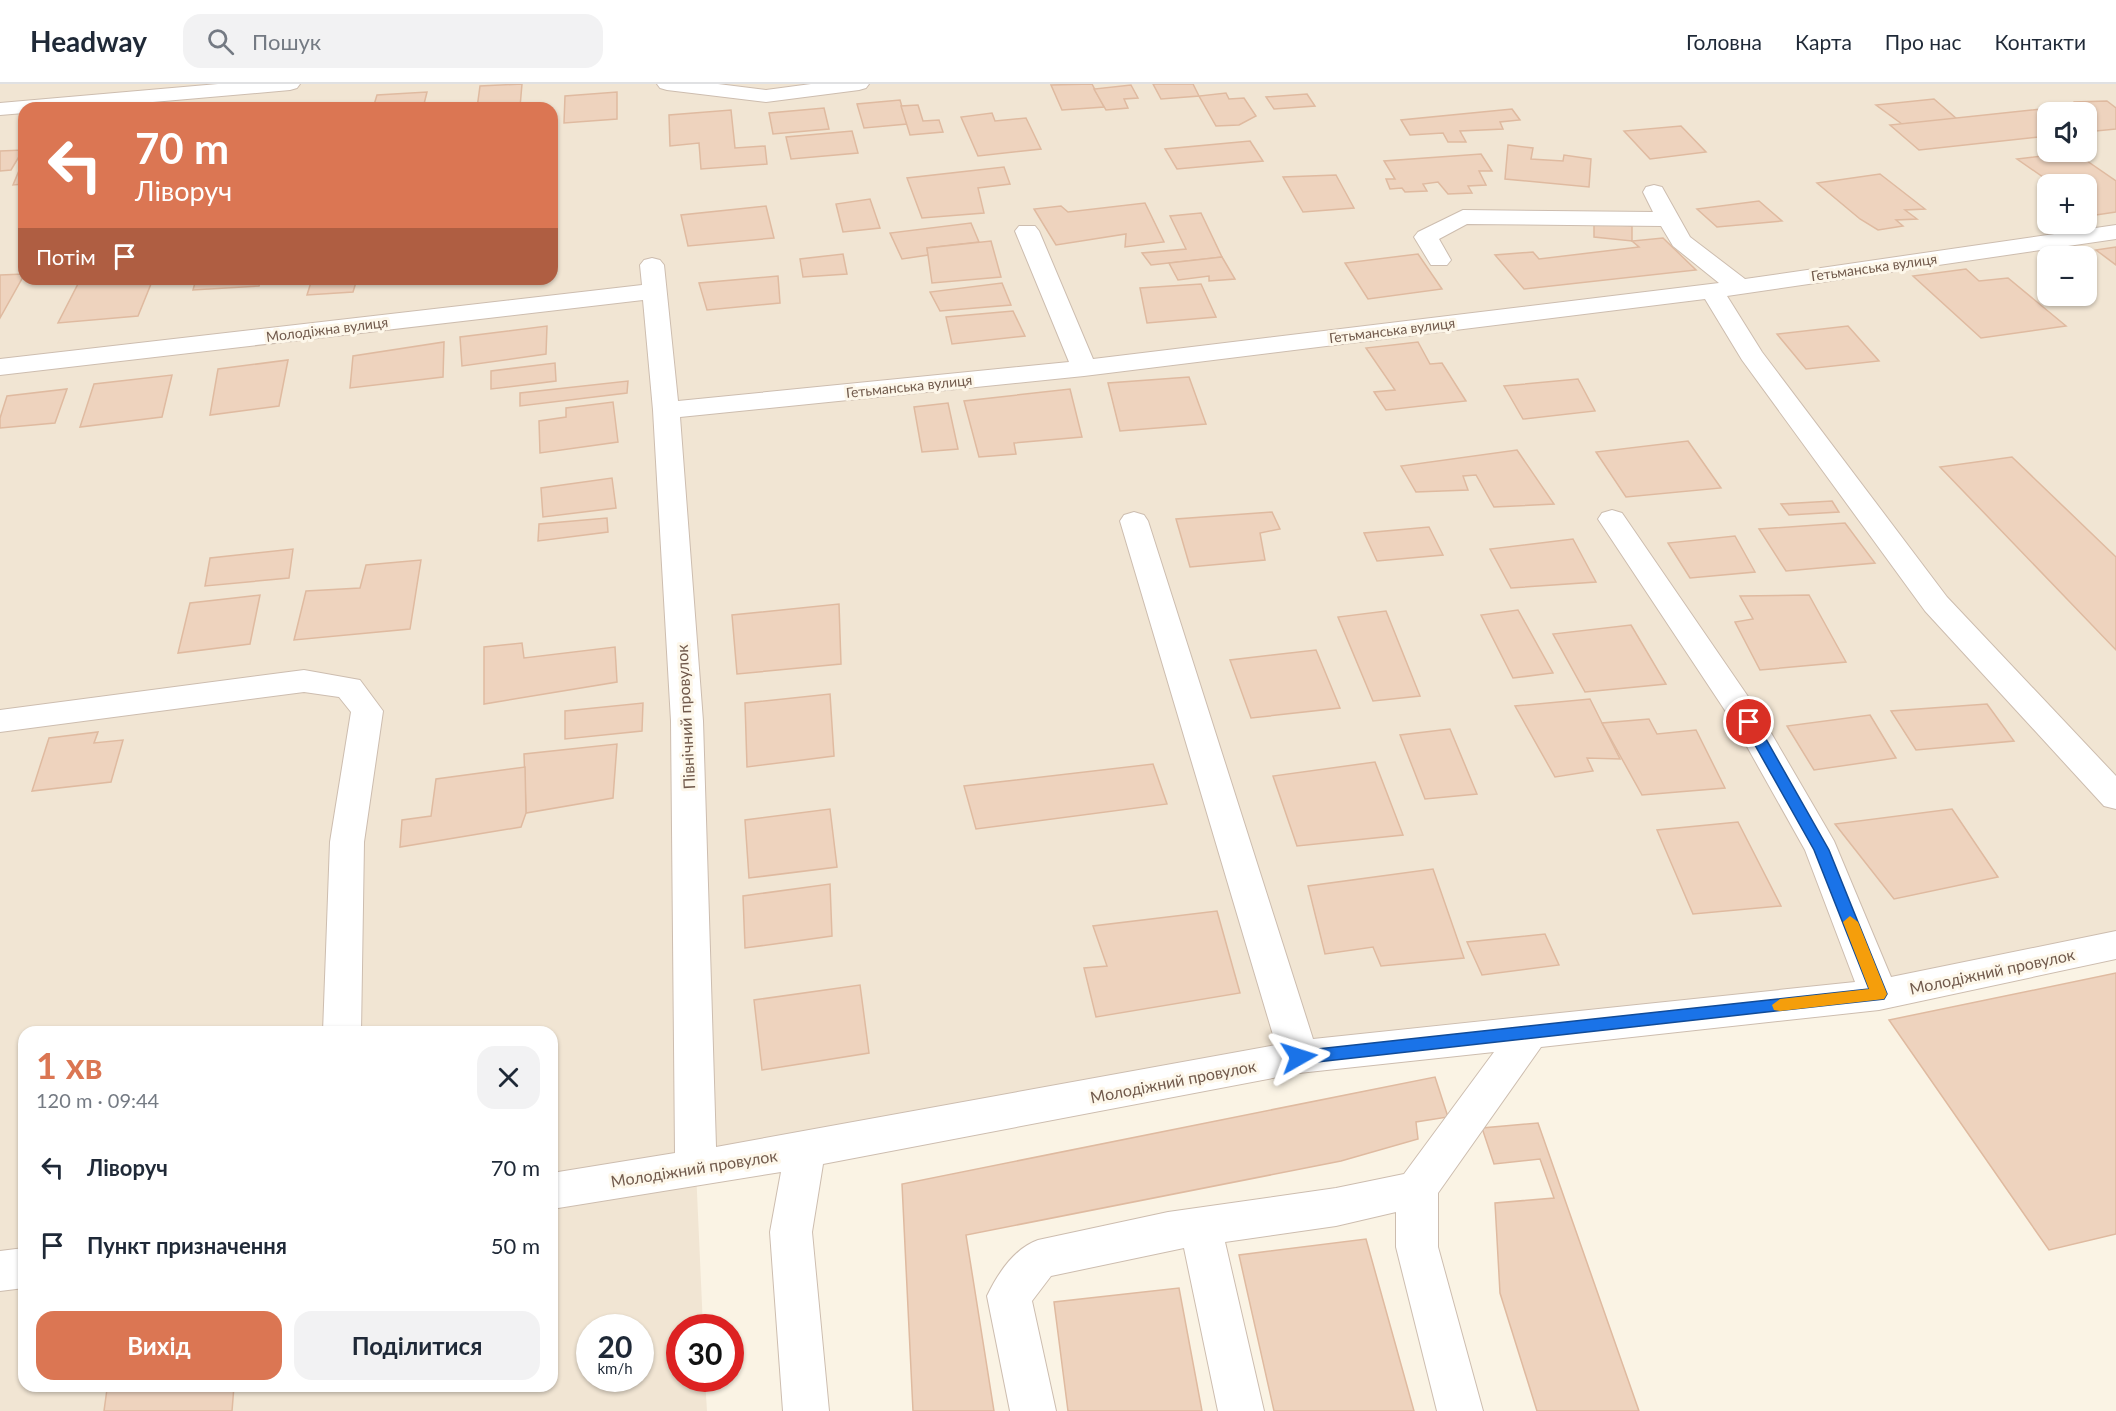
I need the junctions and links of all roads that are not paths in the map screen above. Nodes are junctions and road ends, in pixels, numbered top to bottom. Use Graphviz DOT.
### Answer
graph roads {
  1 [pos="290,84"];
  2 [pos="668,84"];
  3 [pos="859,84"];
  4 [pos="81,102"];
  5 [pos="18,107"];
  6 [pos="0,109"];
  7 [pos="1654,192"];
  8 [pos="1669,219"];
  9 [pos="1027,231"];
  10 [pos="2116,232"];
  11 [pos="1439,260"];
  12 [pos="653,278"];
  13 [pos="1726,289"];
  14 [pos="0,367"];
  15 [pos="1084,368"];
  16 [pos="666,410"];
  17 [pos="1612,519"];
  18 [pos="1134,521"];
  19 [pos="0,722"];
  20 [pos="2116,797"];
  21 [pos="2116,945"];
  22 [pos="1879,994"];
  23 [pos="342,1026"];
  24 [pos="1530,1032"];
  25 [pos="1299,1057"];
  26 [pos="805,1150"];
  27 [pos="696,1169"];
  28 [pos="1418,1189"];
  29 [pos="558,1190"];
  30 [pos="1201,1227"];
  31 [pos="18,1269"];
  32 [pos="0,1271"];
  33 [pos="806,1411"];
  34 [pos="1033,1411"];
  35 [pos="1241,1411"];
  36 [pos="1460,1411"];
  1 -- 4 [label="street"];
  2 -- 3 [label="street"];
  5 -- 6 [label="street"];
  7 -- 8 [label="street"];
  8 -- 11 [label="street"];
  8 -- 13 [label="street"];
  9 -- 15 [label="street"];
  10 -- 13 [label="street, Гетьманська вулиця"];
  12 -- 14 [label="street, Молодіжна вулиця"];
  12 -- 16 [label="street, Північний провулок"];
  13 -- 15 [label="street, Гетьманська вулиця"];
  13 -- 20 [label="street"];
  15 -- 16 [label="street, Гетьманська вулиця"];
  16 -- 27 [label="street, Північний провулок"];
  17 -- 22 [label="street"];
  18 -- 25 [label="street"];
  19 -- 23 [label="street"];
  21 -- 22 [label="street, Молодіжний провулок"];
  22 -- 24 [label="street, Молодіжний провулок"];
  24 -- 25 [label="street, Молодіжний провулок"];
  24 -- 28 [label="street"];
  25 -- 26 [label="street, Молодіжний провулок"];
  26 -- 27 [label="street, Молодіжний провулок"];
  26 -- 33 [label="street"];
  27 -- 29 [label="street, Молодіжний провулок"];
  28 -- 30 [label="street"];
  28 -- 36 [label="street"];
  30 -- 34 [label="street"];
  30 -- 35 [label="street"];
  31 -- 32 [label="street"];
}
